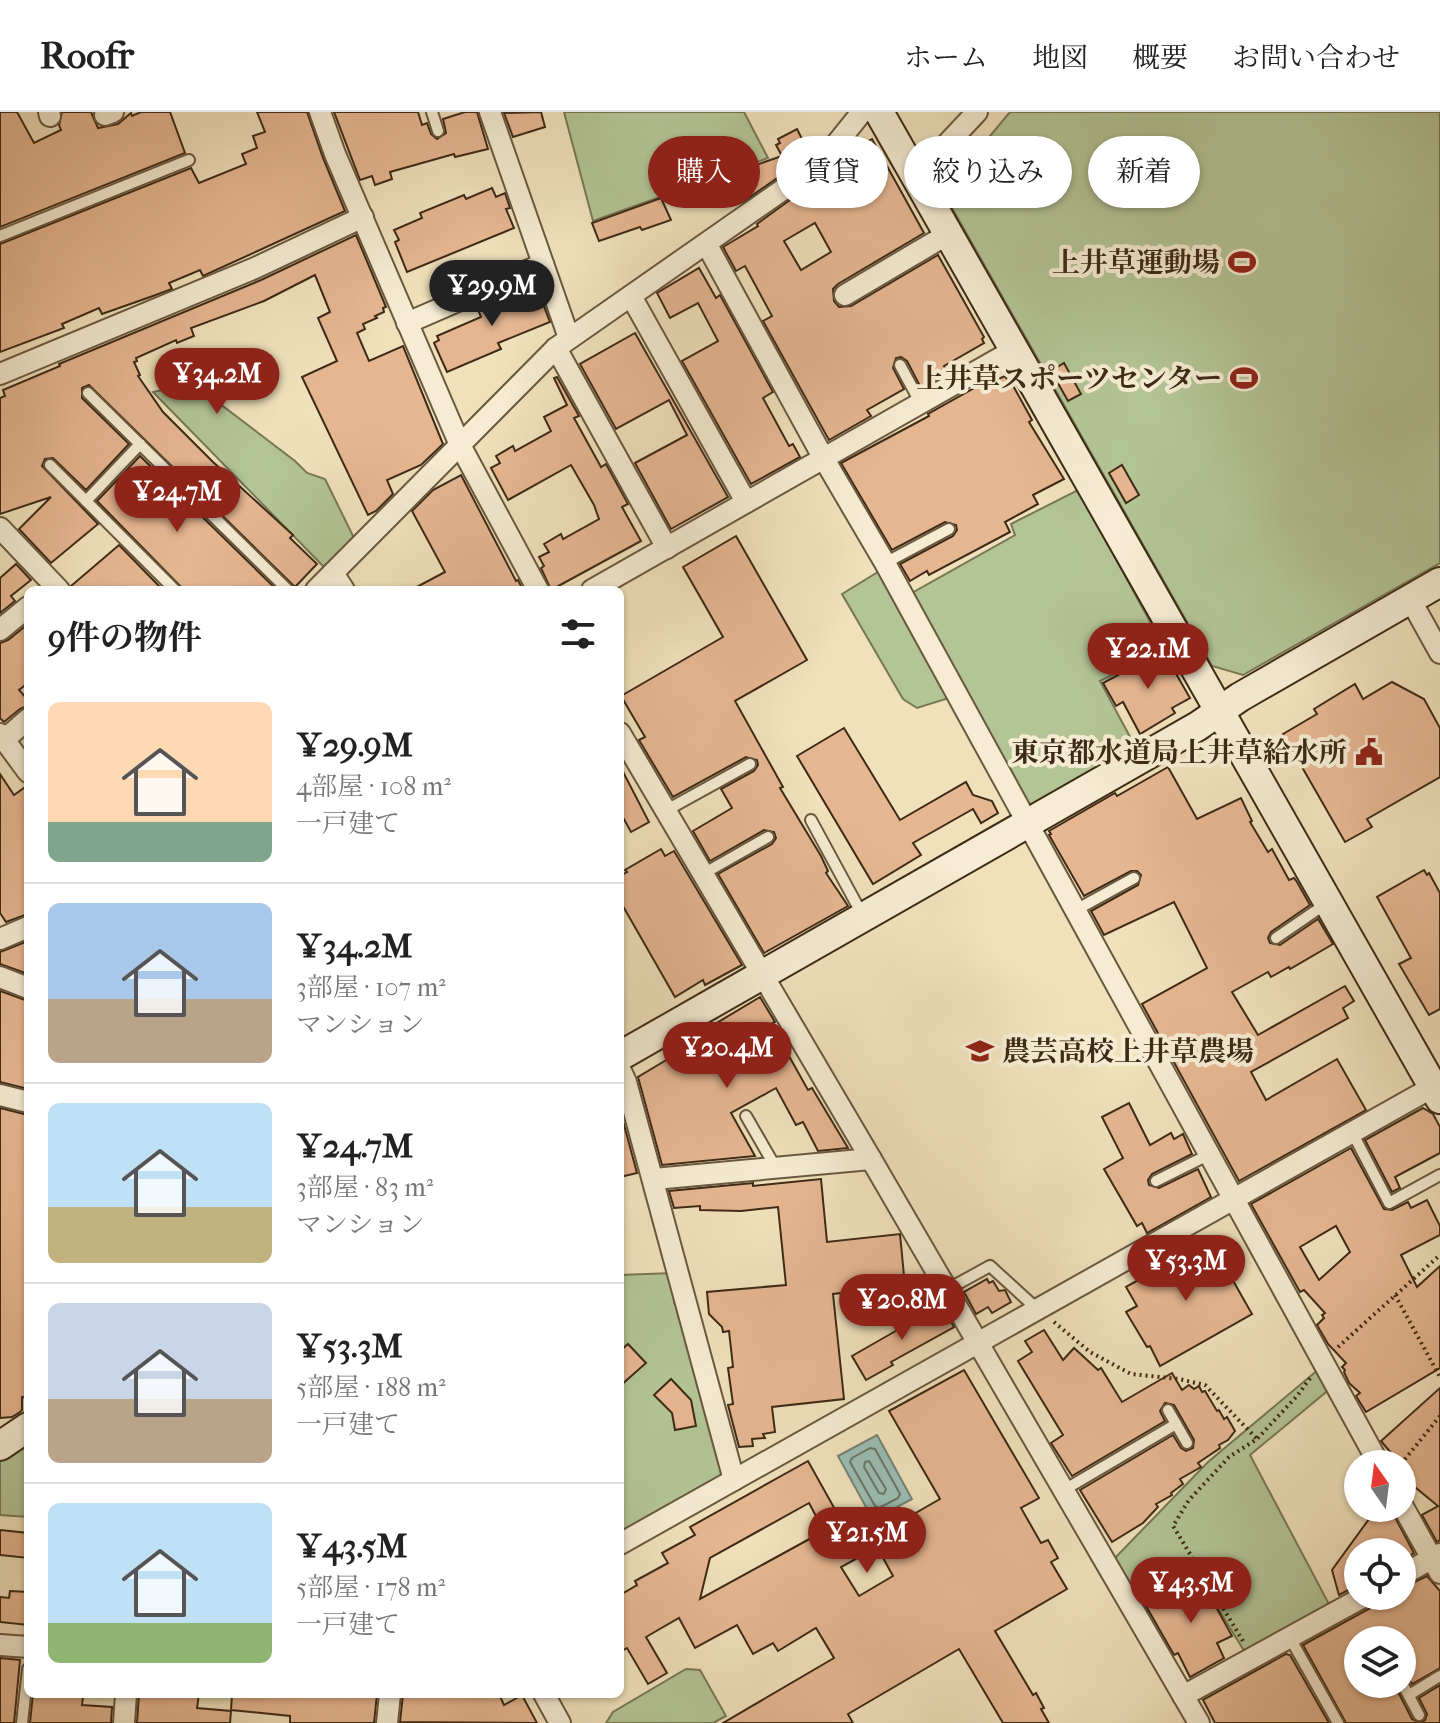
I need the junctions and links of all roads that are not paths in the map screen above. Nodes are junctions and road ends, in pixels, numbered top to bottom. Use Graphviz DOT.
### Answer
graph roads {
  1 [pos="320,112"];
  2 [pos="432,112"];
  3 [pos="490,112"];
  4 [pos="862,112"];
  5 [pos="879,112"];
  6 [pos="977,112"];
  7 [pos="438,131"];
  8 [pos="954,136"];
  9 [pos="904,156"];
  10 [pos="189,160"];
  11 [pos="933,208"];
  12 [pos="363,217"];
  13 [pos="948,234"];
  14 [pos="0,236"];
  15 [pos="707,245"];
  16 [pos="543,264"];
  17 [pos="845,295"];
  18 [pos="631,296"];
  19 [pos="407,323"];
  20 [pos="562,343"];
  21 [pos="1014,350"];
  22 [pos="900,365"];
  23 [pos="0,374"];
  24 [pos="88,393"];
  25 [pos="920,402"];
  26 [pos="140,444"];
  27 [pos="460,445"];
  28 [pos="824,459"];
  29 [pos="50,465"];
  30 [pos="86,501"];
  31 [pos="746,502"];
  32 [pos="0,528"];
  33 [pos="949,529"];
  34 [pos="667,548"];
  35 [pos="885,563"];
  36 [pos="338,581"];
  37 [pos="1440,582"];
  38 [pos="52,586"];
  39 [pos="171,586"];
  40 [pos="284,586"];
  41 [pos="536,586"];
  42 [pos="599,586"];
  43 [pos="1410,599"];
  44 [pos="24,610"];
  45 [pos="0,630"];
  46 [pos="1440,653"];
  47 [pos="1220,711"];
  48 [pos="24,722"];
  49 [pos="2,737"];
  50 [pos="624,740"];
  51 [pos="750,764"];
  52 [pos="24,767"];
  53 [pos="665,811"];
  54 [pos="811,820"];
  55 [pos="1025,823"];
  56 [pos="768,837"];
  57 [pos="703,874"];
  58 [pos="1134,878"];
  59 [pos="1330,902"];
  60 [pos="1074,911"];
  61 [pos="863,916"];
  62 [pos="24,929"];
  63 [pos="1,938"];
  64 [pos="1276,938"];
  65 [pos="761,974"];
  66 [pos="0,977"];
  67 [pos="24,986"];
  68 [pos="624,1054"];
  69 [pos="624,1078"];
  70 [pos="1438,1089"];
  71 [pos="0,1095"];
  72 [pos="24,1101"];
  73 [pos="746,1116"];
  74 [pos="1352,1132"];
  75 [pos="1210,1154"];
  76 [pos="871,1159"];
  77 [pos="776,1168"];
  78 [pos="1440,1175"];
  79 [pos="654,1179"];
  80 [pos="1156,1181"];
  81 [pos="1235,1197"];
  82 [pos="948,1289"];
  83 [pos="1036,1308"];
  84 [pos="977,1341"];
  85 [pos="1168,1410"];
  86 [pos="1176,1424"];
  87 [pos="24,1430"];
  88 [pos="1187,1443"];
  89 [pos="0,1446"];
  90 [pos="1371,1450"];
  91 [pos="734,1480"];
  92 [pos="1064,1490"];
  93 [pos="1412,1522"];
  94 [pos="624,1542"];
  95 [pos="1437,1562"];
  96 [pos="1416,1570"];
  97 [pos="1344,1608"];
  98 [pos="1290,1638"];
  99 [pos="0,1645"];
  100 [pos="24,1647"];
  101 [pos="1440,1676"];
  102 [pos="1416,1691"];
  103 [pos="1183,1696"];
  104 [pos="25,1698"];
  105 [pos="126,1698"];
  106 [pos="390,1698"];
  107 [pos="546,1698"];
  108 [pos="1410,1698"];
  109 [pos="1419,1715"];
  110 [pos="22,1723"];
  111 [pos="124,1723"];
  112 [pos="387,1723"];
  113 [pos="560,1723"];
  114 [pos="1199,1723"];
  115 [pos="1338,1723"];
  1 -- 12 [label="street"];
  2 -- 7 [label="lane"];
  3 -- 16 [label="street"];
  4 -- 15 [label="street"];
  5 -- 9 [label="street"];
  6 -- 8 [label="street"];
  10 -- 14 [label="lane"];
  11 -- 13 [label="street"];
  12 -- 19 [label="street"];
  12 -- 23 [label="street"];
  13 -- 17 [label="street"];
  13 -- 21 [label="street"];
  15 -- 18 [label="street"];
  15 -- 28 [label="street"];
  16 -- 19 [label="street"];
  16 -- 20 [label="street"];
  18 -- 20 [label="street"];
  18 -- 31 [label="street"];
  19 -- 27 [label="street"];
  20 -- 27 [label="street"];
  20 -- 34 [label="street"];
  21 -- 25 [label="street"];
  21 -- 47 [label="street"];
  22 -- 25 [label="lane"];
  24 -- 26 [label="lane"];
  25 -- 28 [label="street"];
  26 -- 30 [label="lane"];
  26 -- 40 [label="lane"];
  27 -- 36 [label="street"];
  27 -- 41 [label="street"];
  28 -- 31 [label="street"];
  28 -- 35 [label="street"];
  29 -- 30 [label="lane"];
  30 -- 39 [label="lane"];
  31 -- 34 [label="street"];
  32 -- 38 [label="street"];
  33 -- 35 [label="lane"];
  34 -- 42 [label="street"];
  35 -- 55 [label="street"];
  37 -- 43 [label="street"];
  43 -- 46 [label="street"];
  43 -- 47 [label="street"];
  44 -- 45 [label="street"];
  47 -- 55 [label="street"];
  47 -- 59 [label="street"];
  48 -- 49 [label="street"];
  49 -- 52 [label="street"];
  50 -- 53 [label="street"];
  51 -- 53 [label="lane"];
  53 -- 57 [label="street"];
  54 -- 61 [label="lane"];
  55 -- 60 [label="street"];
  55 -- 61 [label="street"];
  56 -- 57 [label="lane"];
  57 -- 65 [label="street"];
  58 -- 60 [label="lane"];
  59 -- 64 [label="lane"];
  59 -- 70 [label="street"];
  60 -- 75 [label="street"];
  61 -- 65 [label="street"];
  62 -- 63 [label="street"];
  65 -- 68 [label="street"];
  65 -- 76 [label="street"];
  66 -- 67 [label="street"];
  69 -- 79 [label="street"];
  70 -- 74 [label="street"];
  71 -- 72 [label="street"];
  73 -- 77 [label="lane"];
  74 -- 78 [label="lane"];
  74 -- 81 [label="street"];
  75 -- 80 [label="lane"];
  75 -- 81 [label="street"];
  76 -- 77 [label="street"];
  76 -- 82 [label="street"];
  77 -- 79 [label="street"];
  79 -- 91 [label="street"];
  81 -- 83 [label="street"];
  81 -- 90 [label="street"];
  82 -- 83 [label="lane"];
  82 -- 84 [label="street"];
  83 -- 84 [label="street"];
  84 -- 91 [label="street"];
  84 -- 92 [label="street"];
  85 -- 86 [label="lane"];
  86 -- 88 [label="lane"];
  86 -- 92 [label="lane"];
  87 -- 89 [label="street"];
  91 -- 94 [label="street"];
  92 -- 103 [label="street"];
  93 -- 95 [label="street"];
  95 -- 96 [label="street"];
  97 -- 98 [label="street"];
  98 -- 103 [label="street"];
  98 -- 115 [label="lane"];
  99 -- 100 [label="street"];
  101 -- 102 [label="lane"];
  103 -- 114 [label="street"];
  104 -- 110 [label="lane"];
  105 -- 111 [label="street"];
  106 -- 112 [label="street"];
  107 -- 113 [label="street"];
  108 -- 109 [label="lane"];
}
